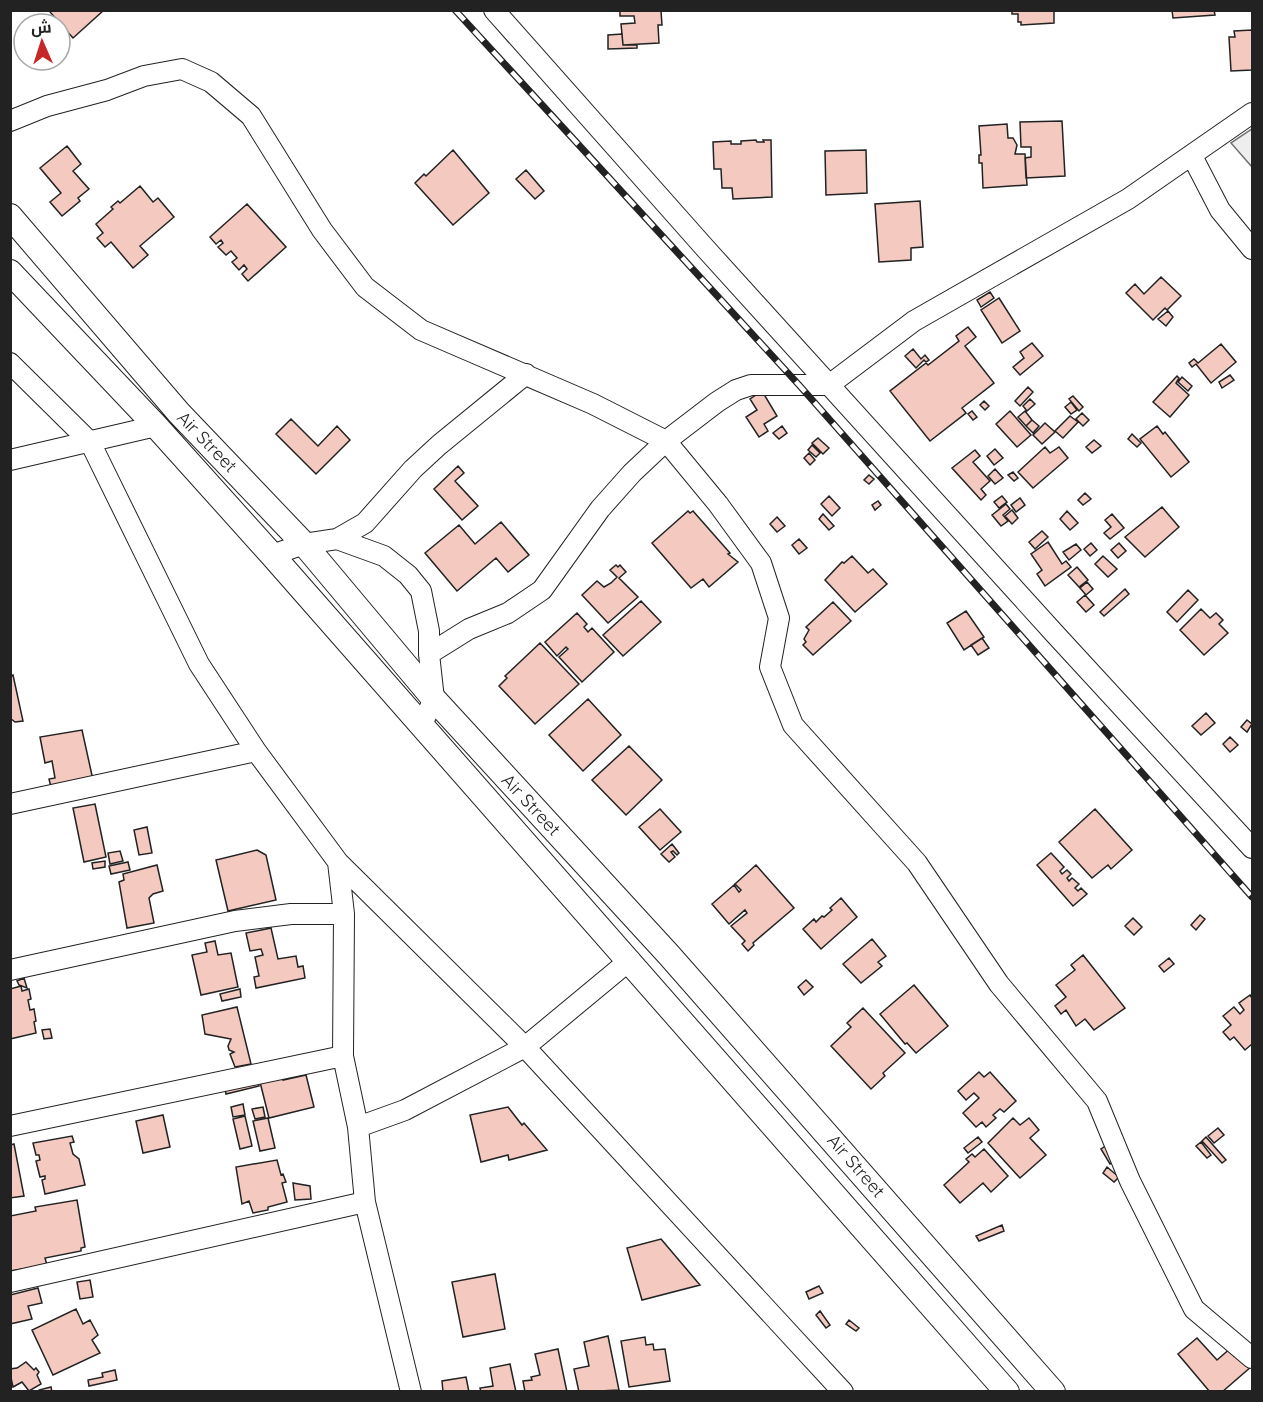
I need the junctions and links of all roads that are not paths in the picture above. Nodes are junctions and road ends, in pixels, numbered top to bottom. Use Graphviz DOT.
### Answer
graph roads {
  1 [pos="494,10"];
  2 [pos="1252,113"];
  3 [pos="10,122"];
  4 [pos="1192,156"];
  5 [pos="10,216"];
  6 [pos="1252,249"];
  7 [pos="10,272"];
  8 [pos="10,363"];
  9 [pos="526,374"];
  10 [pos="829,385"];
  11 [pos="156,426"];
  12 [pos="666,441"];
  13 [pos="90,442"];
  14 [pos="10,460"];
  15 [pos="337,539"];
  16 [pos="304,544"];
  17 [pos="272,555"];
  18 [pos="429,654"];
  19 [pos="434,699"];
  20 [pos="421,726"];
  21 [pos="256,751"];
  22 [pos="10,804"];
  23 [pos="1252,848"];
  24 [pos="338,862"];
  25 [pos="344,914"];
  26 [pos="630,960"];
  27 [pos="10,970"];
  28 [pos="525,1047"];
  29 [pos="344,1056"];
  30 [pos="10,1126"];
  31 [pos="358,1127"];
  32 [pos="365,1202"];
  33 [pos="10,1282"];
  34 [pos="1252,1358"];
  35 [pos="411,1392"];
  36 [pos="843,1392"];
  37 [pos="1007,1392"];
  38 [pos="1053,1392"];
  1 -- 10 [label="street"];
  2 -- 4 [label="street"];
  3 -- 9 [label="street"];
  4 -- 6 [label="street"];
  4 -- 10 [label="street"];
  5 -- 16 [label="main road, Air Street"];
  7 -- 11 [label="main road, Air Street"];
  8 -- 13 [label="street"];
  9 -- 12 [label="street"];
  9 -- 15 [label="street"];
  10 -- 12 [label="street"];
  10 -- 23 [label="street"];
  11 -- 13 [label="street"];
  11 -- 17 [label="main road, Air Street"];
  12 -- 18 [label="street"];
  12 -- 34 [label="street"];
  13 -- 14 [label="street"];
  13 -- 21 [label="street"];
  15 -- 16 [label="street"];
  15 -- 18 [label="street"];
  16 -- 17 [label="street"];
  16 -- 19 [label="main road, Air Street"];
  17 -- 20 [label="main road, Air Street"];
  18 -- 19 [label="street"];
  19 -- 20 [label="street"];
  19 -- 38 [label="main road, Air Street"];
  20 -- 26 [label="main road, Air Street"];
  21 -- 22 [label="street"];
  21 -- 24 [label="street"];
  24 -- 25 [label="street"];
  24 -- 28 [label="street"];
  25 -- 27 [label="street"];
  25 -- 29 [label="street"];
  26 -- 28 [label="street"];
  26 -- 37 [label="main road, Air Street"];
  28 -- 31 [label="street"];
  28 -- 36 [label="street"];
  29 -- 30 [label="street"];
  29 -- 31 [label="street"];
  31 -- 32 [label="street"];
  32 -- 33 [label="street"];
  32 -- 35 [label="street"];
}
